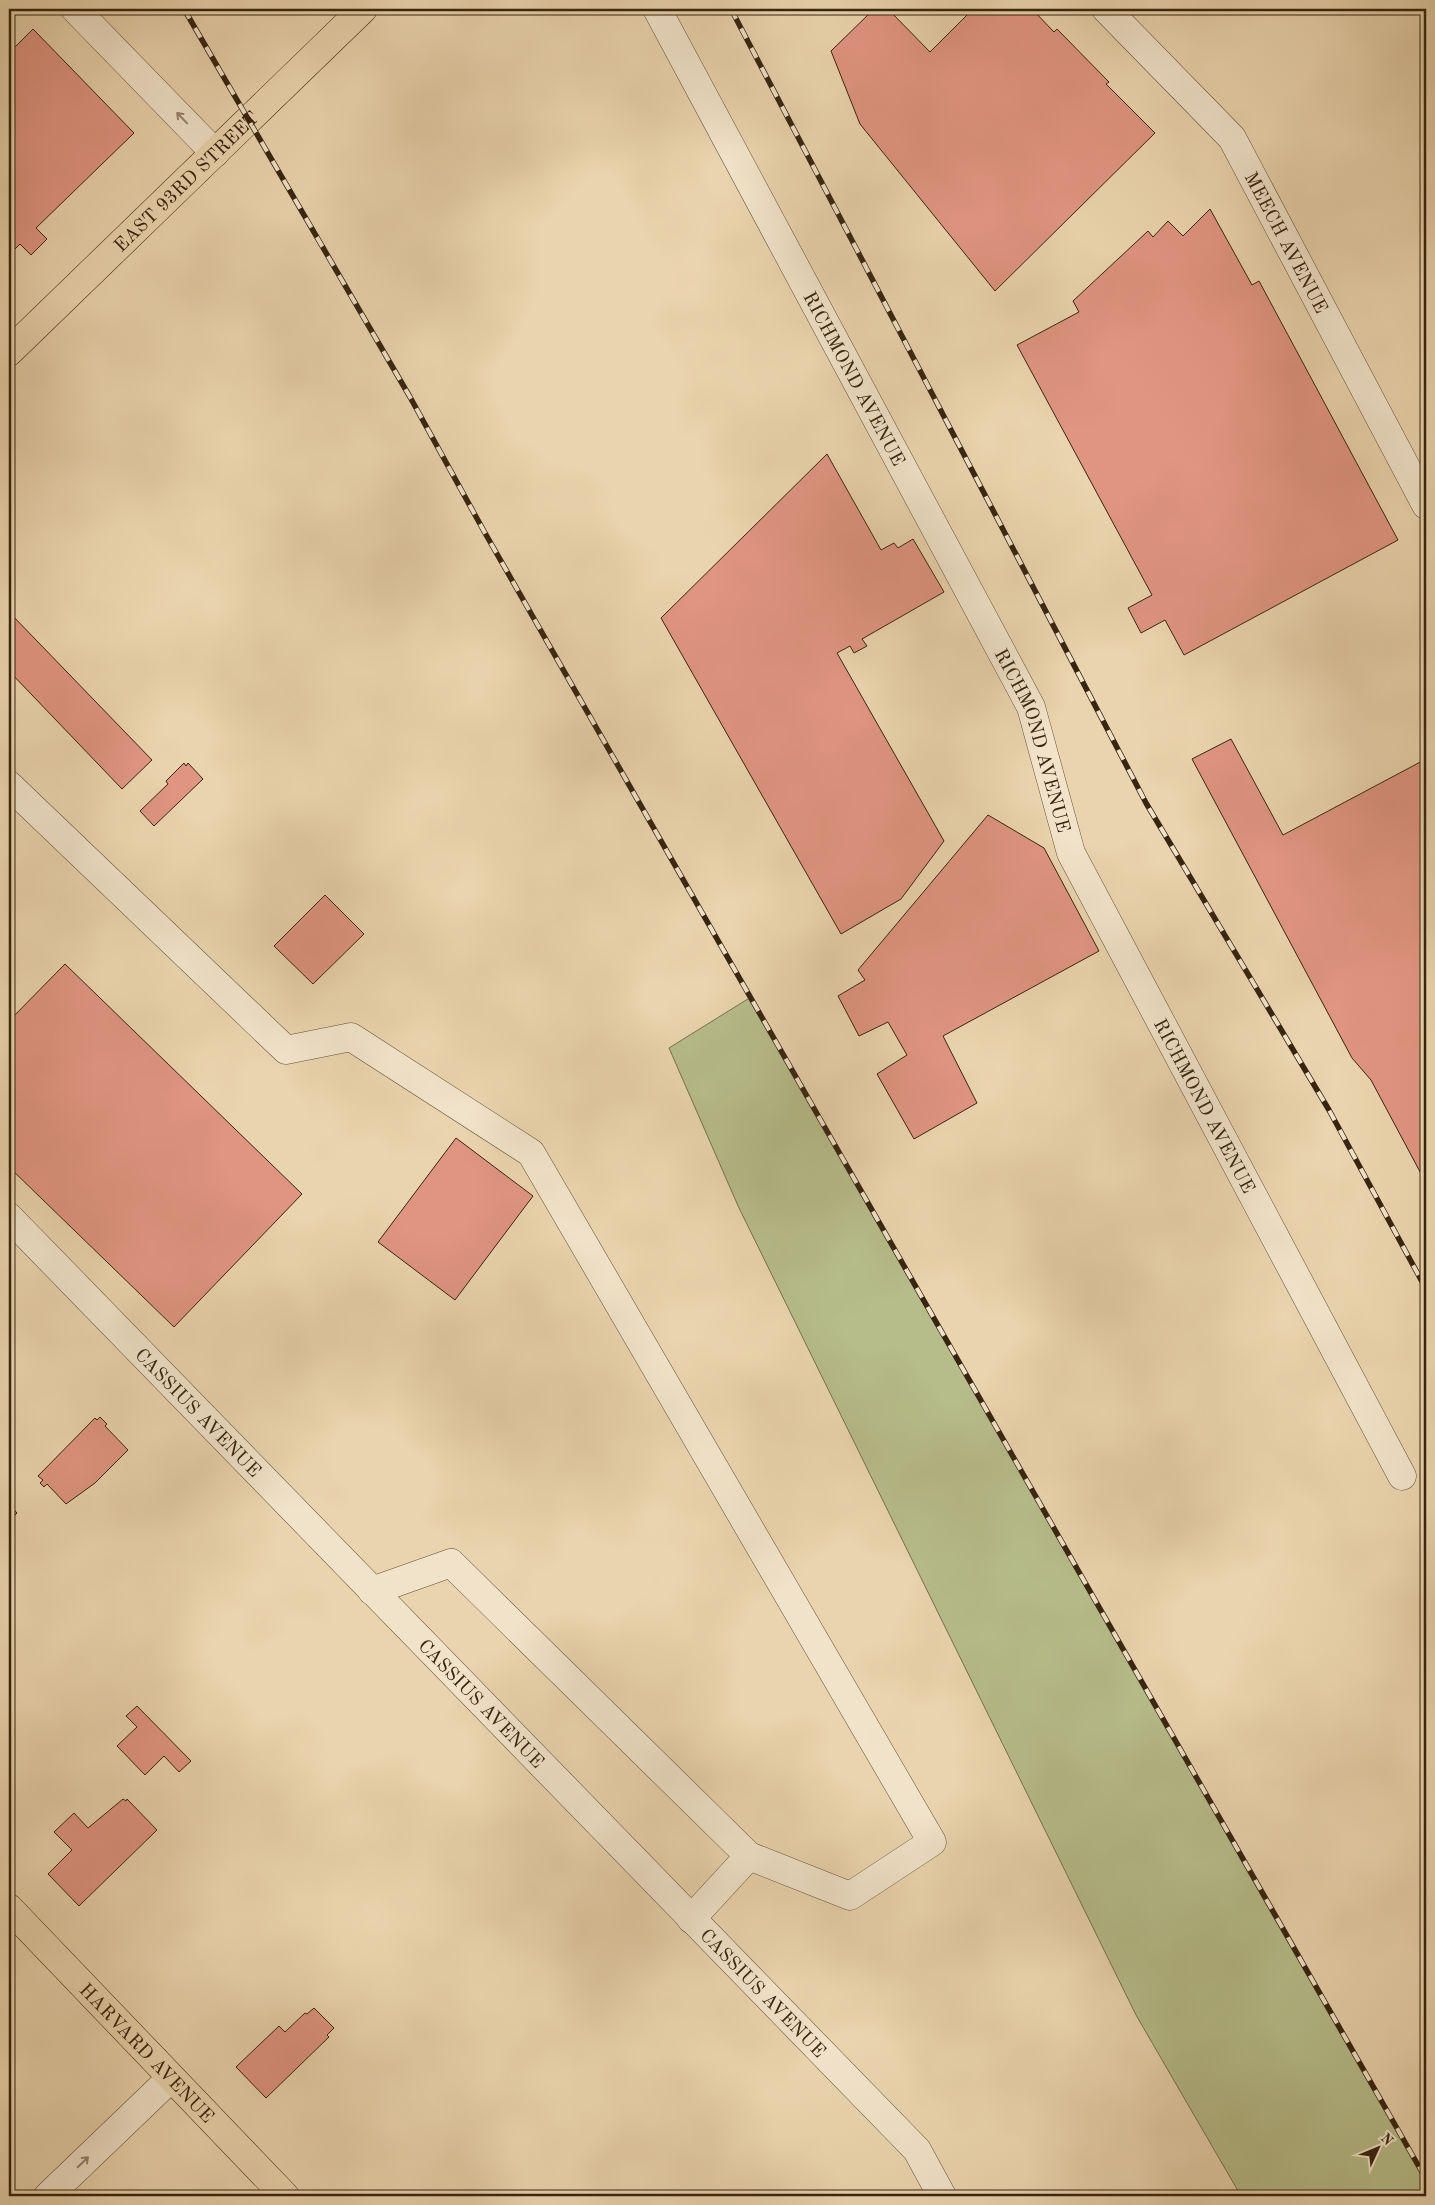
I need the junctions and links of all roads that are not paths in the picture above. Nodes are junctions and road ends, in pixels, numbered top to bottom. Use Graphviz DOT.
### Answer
graph roads {
  1 [pos="75,9"];
  2 [pos="363,9"];
  3 [pos="658,9"];
  4 [pos="1106,9"];
  5 [pos="216,153"];
  6 [pos="9,352"];
  7 [pos="1426,505"];
  8 [pos="9,785"];
  9 [pos="9,1217"];
  10 [pos="1402,1476"];
  11 [pos="372,1591"];
  12 [pos="749,1856"];
  13 [pos="9,1908"];
  14 [pos="692,1919"];
  15 [pos="171,2078"];
  16 [pos="48,2196"];
  17 [pos="285,2196"];
  18 [pos="942,2196"];
  5 -- 1 [label="street, one-way"];
  2 -- 5 [label="main road, EAST 93RD STREET"];
  3 -- 10 [label="street, RICHMOND AVENUE"];
  4 -- 7 [label="street, MEECH AVENUE"];
  5 -- 6 [label="main road, EAST 93RD STREET"];
  8 -- 12 [label="street"];
  9 -- 11 [label="street, CASSIUS AVENUE"];
  11 -- 12 [label="street"];
  11 -- 14 [label="street, CASSIUS AVENUE"];
  12 -- 14 [label="street"];
  13 -- 15 [label="main road, HARVARD AVENUE"];
  14 -- 18 [label="street, CASSIUS AVENUE"];
  16 -- 15 [label="street, one-way"];
  15 -- 17 [label="main road, HARVARD AVENUE"];
}
